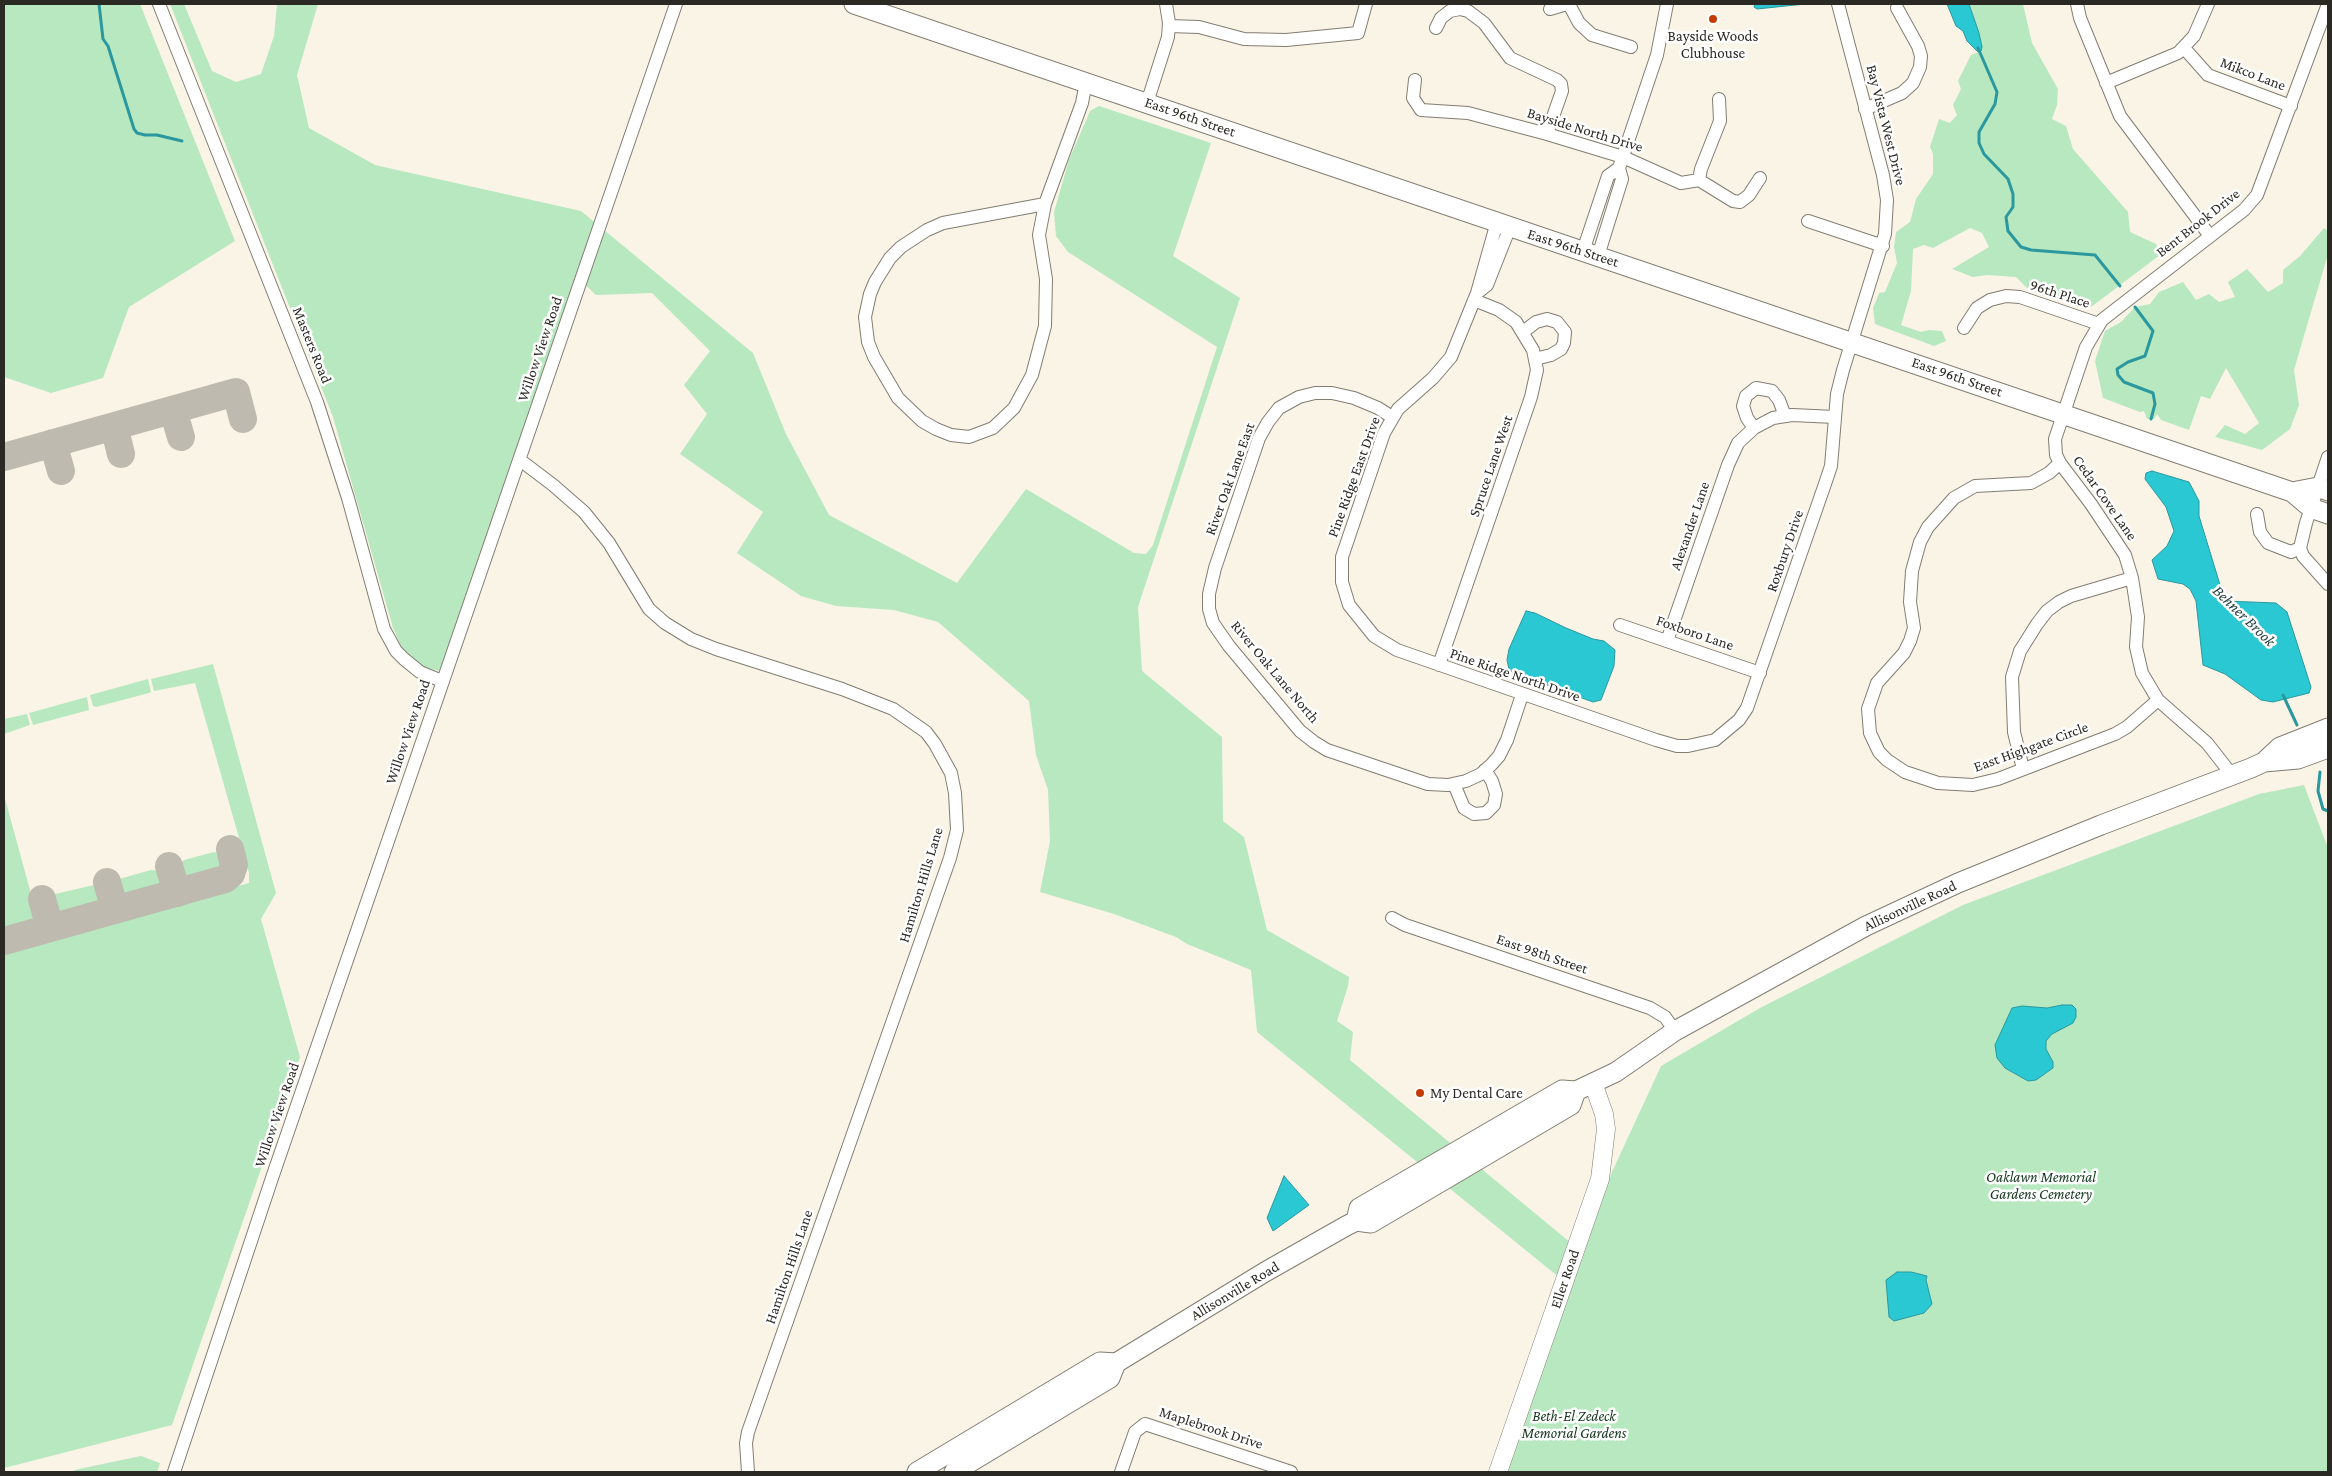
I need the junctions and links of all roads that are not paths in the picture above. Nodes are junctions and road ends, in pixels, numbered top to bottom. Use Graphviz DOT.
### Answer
graph roads {
  1 [pos="160,4"];
  2 [pos="676,4"];
  3 [pos="854,4"];
  4 [pos="1166,4"];
  5 [pos="1366,4"];
  6 [pos="1568,4"];
  7 [pos="1667,4"];
  8 [pos="1838,4"];
  9 [pos="2077,4"];
  10 [pos="2208,4"];
  11 [pos="2328,4"];
  12 [pos="1897,8"];
  13 [pos="1550,9"];
  14 [pos="1169,26"];
  15 [pos="1436,28"];
  16 [pos="1631,47"];
  17 [pos="2184,48"];
  18 [pos="1415,80"];
  19 [pos="1086,82"];
  20 [pos="2106,83"];
  21 [pos="1719,99"];
  22 [pos="1147,102"];
  23 [pos="2291,106"];
  24 [pos="1865,109"];
  25 [pos="1547,134"];
  26 [pos="1621,162"];
  27 [pos="1760,178"];
  28 [pos="1699,180"];
  29 [pos="1044,204"];
  30 [pos="1808,221"];
  31 [pos="1504,224"];
  32 [pos="2210,236"];
  33 [pos="1883,246"];
  34 [pos="1590,253"];
  35 [pos="1476,296"];
  36 [pos="2099,324"];
  37 [pos="1964,328"];
  38 [pos="1523,332"];
  39 [pos="1851,341"];
  40 [pos="1535,359"];
  41 [pos="2064,414"];
  42 [pos="1785,416"];
  43 [pos="1392,417"];
  44 [pos="1835,417"];
  45 [pos="1754,428"];
  46 [pos="2328,457"];
  47 [pos="520,460"];
  48 [pos="2060,463"];
  49 [pos="2320,500"];
  50 [pos="2257,514"];
  51 [pos="2300,548"];
  52 [pos="2132,578"];
  53 [pos="2328,584"];
  54 [pos="1208,594"];
  55 [pos="1344,594"];
  56 [pos="1620,624"];
  57 [pos="1668,640"];
  58 [pos="1439,666"];
  59 [pos="1760,673"];
  60 [pos="442,681"];
  61 [pos="1522,695"];
  62 [pos="2158,700"];
  63 [pos="2328,728"];
  64 [pos="1700,745"];
  65 [pos="2328,748"];
  66 [pos="2264,762"];
  67 [pos="2023,769"];
  68 [pos="1485,770"];
  69 [pos="2232,775"];
  70 [pos="1454,784"];
  71 [pos="1392,918"];
  72 [pos="1675,1031"];
  73 [pos="1593,1083"];
  74 [pos="1116,1363"];
  75 [pos="174,1472"];
  76 [pos="748,1472"];
  77 [pos="917,1472"];
  78 [pos="954,1472"];
  79 [pos="1121,1472"];
  80 [pos="1292,1472"];
  81 [pos="1498,1472"];
  1 -- 60 [label="street, Masters Road"];
  2 -- 47 [label="street, Willow View Road"];
  3 -- 19 [label="main road, East 96th Street"];
  4 -- 14 [label="street"];
  5 -- 14 [label="street"];
  6 -- 13 [label="street"];
  6 -- 16 [label="street"];
  7 -- 26 [label="street"];
  8 -- 24 [label="street, Bay Vista West Drive"];
  9 -- 20 [label="street"];
  10 -- 17 [label="street"];
  11 -- 23 [label="street, Bent Brook Drive"];
  12 -- 24 [label="street"];
  14 -- 22 [label="street"];
  15 -- 25 [label="street"];
  17 -- 20 [label="street"];
  17 -- 23 [label="street, Mikco Lane"];
  18 -- 25 [label="street, Bayside North Drive"];
  19 -- 22 [label="main road, East 96th Street"];
  19 -- 29 [label="street"];
  20 -- 32 [label="street"];
  21 -- 28 [label="street"];
  22 -- 31 [label="main road, East 96th Street"];
  23 -- 32 [label="street, Bent Brook Drive"];
  24 -- 33 [label="street, Bay Vista West Drive"];
  25 -- 26 [label="street, Bayside North Drive"];
  26 -- 28 [label="street, Bayside North Drive"];
  26 -- 34 [label="street"];
  27 -- 28 [label="street"];
  29 -- 29 [label="street"];
  30 -- 33 [label="street"];
  31 -- 34 [label="main road, East 96th Street"];
  31 -- 35 [label="street, Pine Ridge East Drive"];
  32 -- 36 [label="street, Bent Brook Drive"];
  33 -- 39 [label="street, Bay Vista West Drive"];
  34 -- 39 [label="main road, East 96th Street"];
  35 -- 38 [label="street, Spruce Lane West"];
  35 -- 43 [label="street, Pine Ridge East Drive"];
  36 -- 37 [label="street, 96th Place"];
  36 -- 41 [label="street, Bent Brook Drive"];
  38 -- 40 [label="street, Spruce Lane West"];
  38 -- 40 [label="street"];
  39 -- 41 [label="main road, East 96th Street"];
  39 -- 44 [label="street, Roxbury Drive"];
  40 -- 58 [label="street, Spruce Lane West"];
  41 -- 48 [label="street, Cedar Cove Lane"];
  41 -- 49 [label="main road, East 96th Street"];
  42 -- 44 [label="street, Alexander Lane"];
  42 -- 45 [label="street, Alexander Lane"];
  42 -- 45 [label="street"];
  43 -- 54 [label="street, River Oak Lane East"];
  43 -- 55 [label="street, Pine Ridge East Drive"];
  44 -- 59 [label="street, Roxbury Drive"];
  45 -- 57 [label="street, Alexander Lane"];
  46 -- 49 [label="street"];
  47 -- 60 [label="street, Willow View Road"];
  47 -- 76 [label="street, Hamilton Hills Lane"];
  48 -- 52 [label="street, Cedar Cove Lane"];
  48 -- 67 [label="street, East Highgate Circle"];
  49 -- 51 [label="street"];
  50 -- 51 [label="street"];
  51 -- 53 [label="street"];
  52 -- 62 [label="street, Cedar Cove Lane"];
  52 -- 67 [label="street"];
  54 -- 70 [label="street, River Oak Lane North"];
  55 -- 58 [label="street, Pine Ridge North Drive"];
  56 -- 57 [label="street, Foxboro Lane"];
  57 -- 59 [label="street, Foxboro Lane"];
  58 -- 61 [label="street, Pine Ridge North Drive"];
  59 -- 64 [label="street, Roxbury Drive"];
  60 -- 75 [label="street, Willow View Road"];
  61 -- 64 [label="street, Pine Ridge North Drive"];
  61 -- 68 [label="street, River Oak Lane North"];
  62 -- 67 [label="street, East Highgate Circle"];
  62 -- 69 [label="street, Cedar Cove Lane"];
  63 -- 66 [label="main road, Allisonville Road"];
  65 -- 66 [label="main road, Allisonville Road"];
  66 -- 69 [label="main road, Allisonville Road"];
  68 -- 70 [label="street, River Oak Lane North"];
  68 -- 70 [label="street"];
  69 -- 72 [label="main road, Allisonville Road"];
  71 -- 72 [label="street, East 98th Street"];
  72 -- 73 [label="main road, Allisonville Road"];
  73 -- 74 [label="main road, Allisonville Road"];
  73 -- 81 [label="street, Eller Road"];
  74 -- 77 [label="main road, Allisonville Road"];
  74 -- 78 [label="main road, Allisonville Road"];
  79 -- 80 [label="street, Maplebrook Drive"];
}
